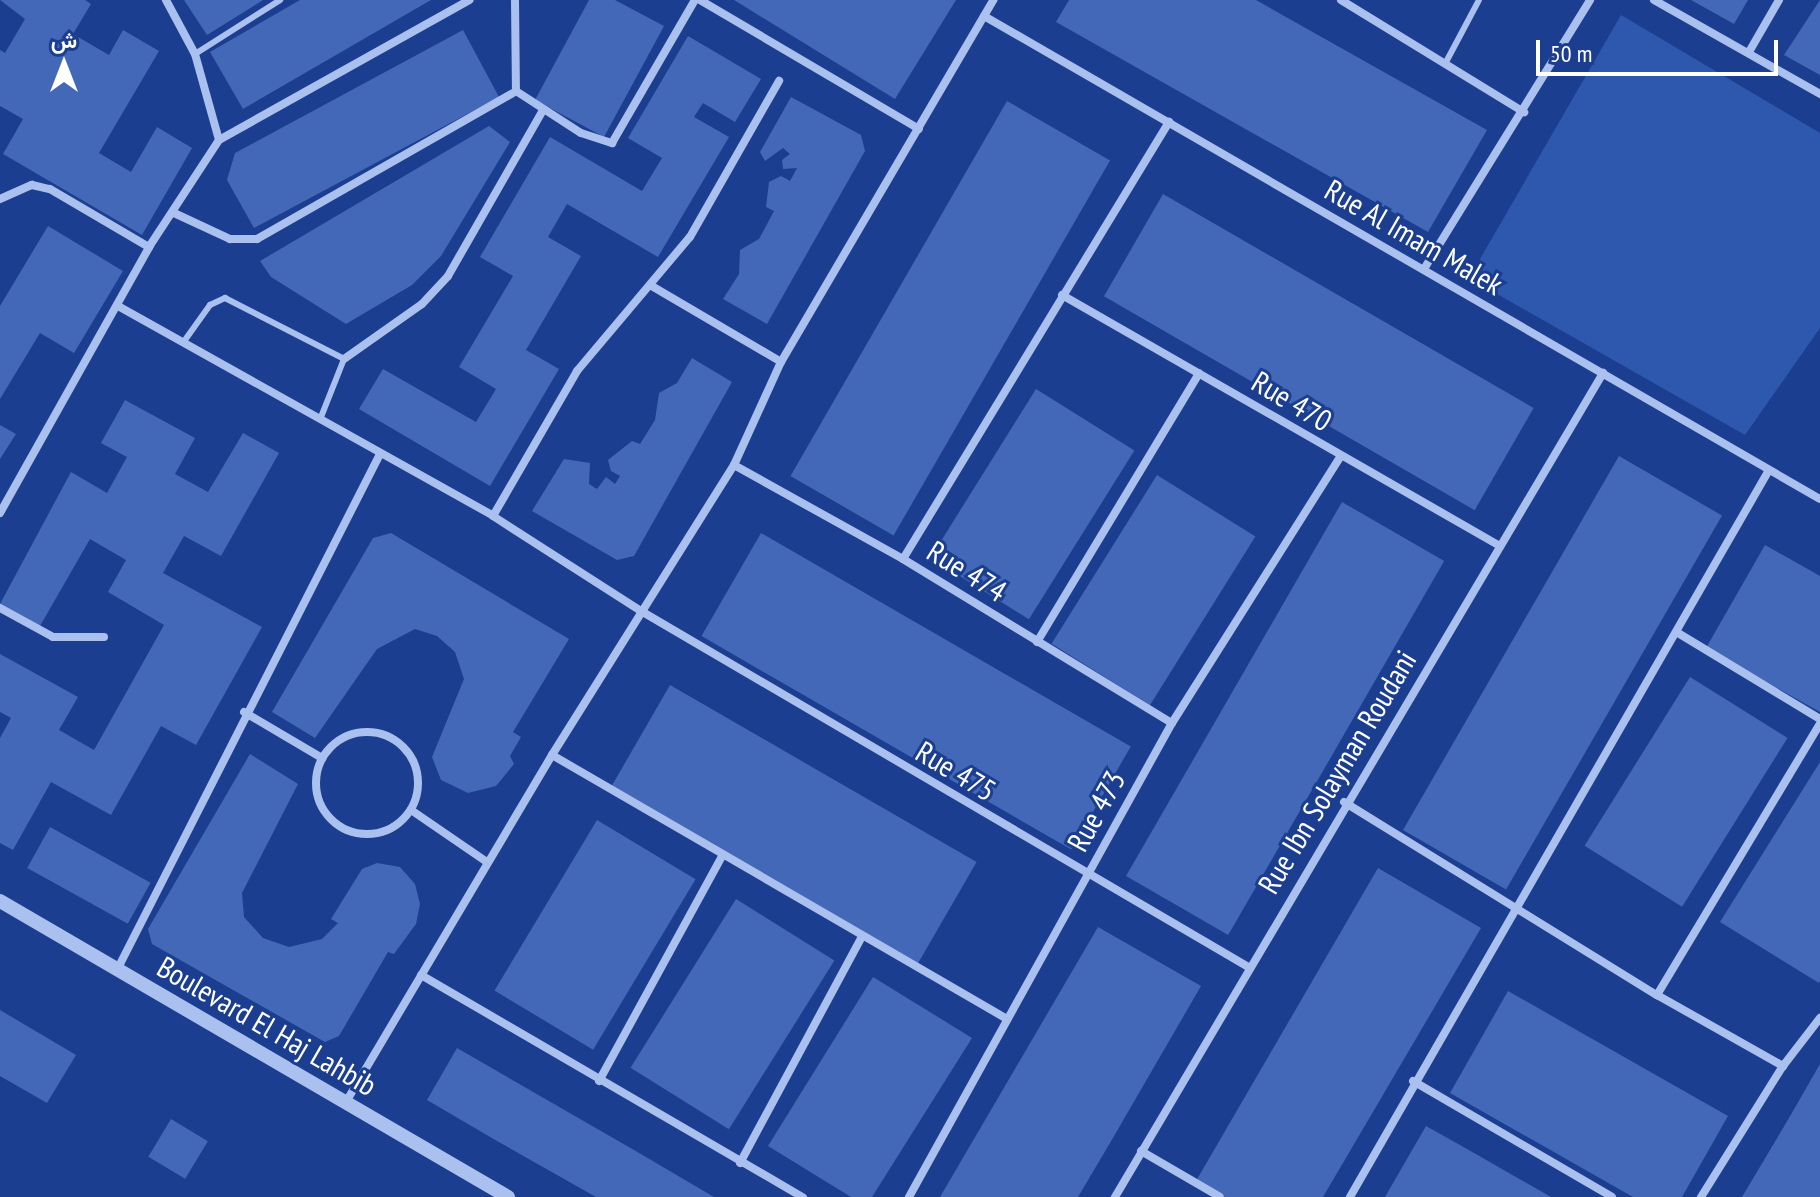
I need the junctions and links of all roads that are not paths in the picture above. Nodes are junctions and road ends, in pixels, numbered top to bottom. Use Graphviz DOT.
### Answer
graph roads {
  1 [pos="166,0"];
  2 [pos="280,0"];
  3 [pos="469,0"];
  4 [pos="515,0"];
  5 [pos="697,0"];
  6 [pos="993,0"];
  7 [pos="1341,0"];
  8 [pos="1479,0"];
  9 [pos="1590,0"];
  10 [pos="1654,0"];
  11 [pos="1779,0"];
  12 [pos="984,16"];
  13 [pos="1749,52"];
  14 [pos="195,54"];
  15 [pos="1445,64"];
  16 [pos="779,81"];
  17 [pos="516,91"];
  18 [pos="1820,94"];
  19 [pos="543,110"];
  20 [pos="1524,112"];
  21 [pos="1169,122"];
  22 [pos="919,129"];
  23 [pos="219,140"];
  24 [pos="0,199"];
  25 [pos="174,213"];
  26 [pos="149,247"];
  27 [pos="1424,269"];
  28 [pos="650,285"];
  29 [pos="1062,295"];
  30 [pos="118,306"];
  31 [pos="185,340"];
  32 [pos="344,359"];
  33 [pos="781,362"];
  34 [pos="1199,373"];
  35 [pos="1603,373"];
  36 [pos="321,417"];
  37 [pos="380,454"];
  38 [pos="1340,457"];
  39 [pos="734,465"];
  40 [pos="1769,470"];
  41 [pos="1820,499"];
  42 [pos="0,513"];
  43 [pos="493,516"];
  44 [pos="1500,546"];
  45 [pos="903,559"];
  46 [pos="0,608"];
  47 [pos="641,611"];
  48 [pos="1678,633"];
  49 [pos="104,637"];
  50 [pos="1037,642"];
  51 [pos="244,712"];
  52 [pos="1820,721"];
  53 [pos="1172,723"];
  54 [pos="552,755"];
  55 [pos="322,758"];
  56 [pos="1344,802"];
  57 [pos="411,810"];
  58 [pos="722,856"];
  59 [pos="487,862"];
  60 [pos="1088,877"];
  61 [pos="0,901"];
  62 [pos="1518,909"];
  63 [pos="862,936"];
  64 [pos="1250,968"];
  65 [pos="117,970"];
  66 [pos="421,975"];
  67 [pos="1657,995"];
  68 [pos="1820,1018"];
  69 [pos="1007,1019"];
  70 [pos="1783,1066"];
  71 [pos="599,1081"];
  72 [pos="1413,1081"];
  73 [pos="346,1102"];
  74 [pos="1141,1151"];
  75 [pos="740,1163"];
  76 [pos="508,1197"];
  77 [pos="803,1197"];
  78 [pos="909,1197"];
  79 [pos="1115,1197"];
  80 [pos="1220,1197"];
  81 [pos="1350,1197"];
  82 [pos="1612,1197"];
  83 [pos="1701,1197"];
  1 -- 14 [label="street"];
  2 -- 14 [label="lane"];
  3 -- 23 [label="street"];
  4 -- 17 [label="street"];
  5 -- 19 [label="street"];
  5 -- 22 [label="street"];
  6 -- 12 [label="street"];
  7 -- 15 [label="street"];
  8 -- 15 [label="lane"];
  9 -- 20 [label="street"];
  10 -- 13 [label="street"];
  11 -- 13 [label="street"];
  12 -- 21 [label="street, Rue Al Imam Malek"];
  12 -- 22 [label="street"];
  13 -- 18 [label="street"];
  14 -- 23 [label="street"];
  15 -- 20 [label="street"];
  16 -- 28 [label="street"];
  17 -- 19 [label="street"];
  17 -- 25 [label="street"];
  19 -- 32 [label="street"];
  20 -- 27 [label="street"];
  21 -- 27 [label="street, Rue Al Imam Malek"];
  21 -- 29 [label="street"];
  22 -- 33 [label="street"];
  23 -- 25 [label="street"];
  24 -- 26 [label="street"];
  25 -- 26 [label="street"];
  26 -- 30 [label="street"];
  27 -- 35 [label="street, Rue Al Imam Malek"];
  28 -- 33 [label="street"];
  28 -- 43 [label="street"];
  29 -- 34 [label="street, Rue 470"];
  29 -- 45 [label="street"];
  30 -- 31 [label="street, Rue 475"];
  30 -- 42 [label="street"];
  31 -- 32 [label="lane"];
  31 -- 36 [label="street, Rue 475"];
  32 -- 36 [label="lane"];
  33 -- 39 [label="street"];
  34 -- 38 [label="street, Rue 470"];
  34 -- 50 [label="street"];
  35 -- 40 [label="street, Rue Al Imam Malek"];
  35 -- 44 [label="street, Rue Ibn Solayman Roudani"];
  36 -- 37 [label="street, Rue 475"];
  37 -- 43 [label="street, Rue 475"];
  37 -- 51 [label="street"];
  38 -- 44 [label="street, Rue 470"];
  38 -- 53 [label="street, Rue 473"];
  39 -- 45 [label="street, Rue 474"];
  39 -- 47 [label="street"];
  40 -- 41 [label="street, Rue Al Imam Malek"];
  40 -- 48 [label="street"];
  43 -- 47 [label="street, Rue 475"];
  44 -- 56 [label="street, Rue Ibn Solayman Roudani"];
  45 -- 50 [label="street, Rue 474"];
  46 -- 49 [label="street"];
  47 -- 54 [label="street"];
  47 -- 60 [label="street, Rue 475"];
  48 -- 52 [label="street"];
  48 -- 62 [label="street"];
  50 -- 53 [label="street, Rue 474"];
  51 -- 55 [label="street"];
  51 -- 65 [label="street"];
  52 -- 67 [label="street"];
  53 -- 60 [label="street, Rue 473"];
  54 -- 58 [label="street"];
  54 -- 59 [label="street"];
  55 -- 57 [label="street"];
  55 -- 57 [label="street"];
  56 -- 62 [label="street"];
  56 -- 64 [label="street, Rue Ibn Solayman Roudani"];
  57 -- 59 [label="street"];
  58 -- 63 [label="street"];
  58 -- 71 [label="street"];
  59 -- 66 [label="street"];
  60 -- 64 [label="street, Rue 475"];
  60 -- 69 [label="street, Rue 473"];
  61 -- 65 [label="street, Boulevard El Haj Lahbib"];
  62 -- 67 [label="street"];
  62 -- 72 [label="street"];
  63 -- 69 [label="street"];
  63 -- 75 [label="street"];
  64 -- 74 [label="street, Rue Ibn Solayman Roudani"];
  65 -- 73 [label="street, Boulevard El Haj Lahbib"];
  66 -- 71 [label="street"];
  66 -- 73 [label="street"];
  67 -- 70 [label="street"];
  68 -- 70 [label="street"];
  69 -- 78 [label="street, Rue 473"];
  70 -- 83 [label="street"];
  71 -- 75 [label="street"];
  72 -- 81 [label="street"];
  72 -- 82 [label="street"];
  73 -- 76 [label="street, Boulevard El Haj Lahbib"];
  74 -- 79 [label="street, Rue Ibn Solayman Roudani"];
  74 -- 80 [label="street"];
  75 -- 77 [label="street"];
}
